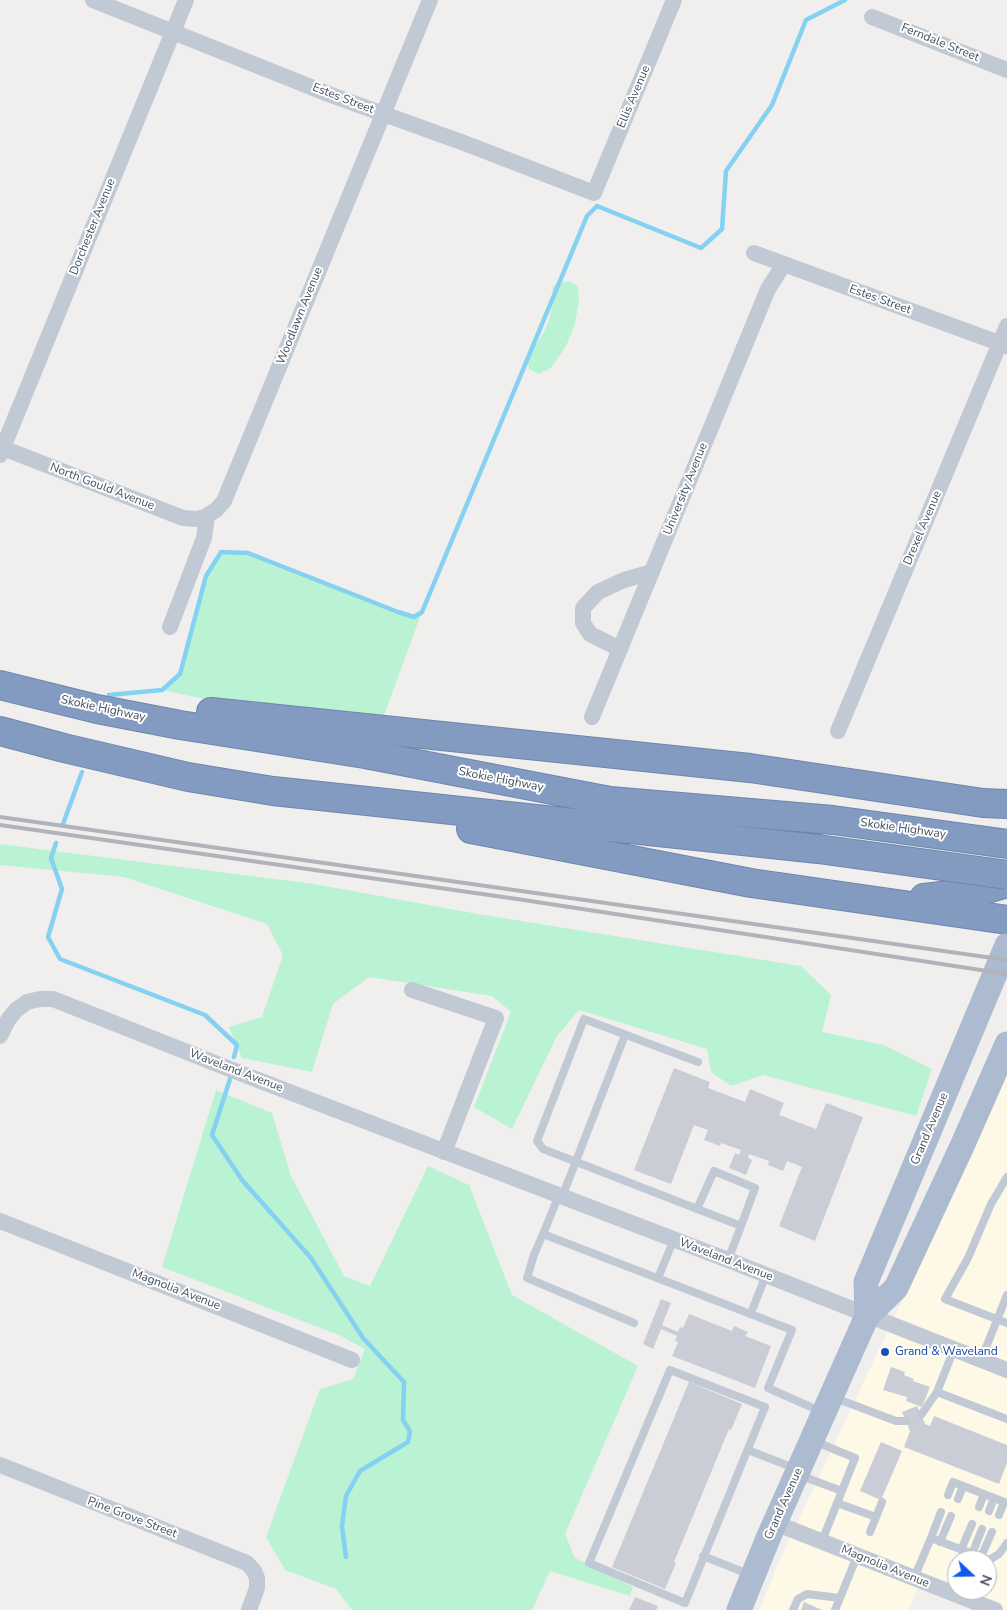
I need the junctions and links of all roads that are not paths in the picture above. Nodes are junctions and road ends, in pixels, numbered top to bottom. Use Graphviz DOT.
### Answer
graph roads {
  1 [pos="93,0"];
  2 [pos="186,0"];
  3 [pos="430,0"];
  4 [pos="674,0"];
  5 [pos="872,17"];
  6 [pos="173,32"];
  7 [pos="1007,70"];
  8 [pos="383,114"];
  9 [pos="594,193"];
  10 [pos="754,253"];
  11 [pos="784,264"];
  12 [pos="1007,326"];
  13 [pos="1003,344"];
  14 [pos="1,450"];
  15 [pos="205,517"];
  16 [pos="652,572"];
  17 [pos="170,627"];
  18 [pos="620,649"];
  19 [pos="0,684"];
  20 [pos="592,717"];
  21 [pos="0,731"];
  22 [pos="838,731"];
  23 [pos="0,746"];
  24 [pos="188,777"];
  25 [pos="273,791"];
  26 [pos="995,803"];
  27 [pos="1007,815"];
  28 [pos="1007,844"];
  29 [pos="1007,875"];
  30 [pos="1007,883"];
  31 [pos="893,903"];
  32 [pos="1007,920"];
  33 [pos="1007,945"];
  34 [pos="412,990"];
  35 [pos="625,1035"];
  36 [pos="0,1036"];
  37 [pos="1007,1044"];
  38 [pos="698,1062"];
  39 [pos="444,1152"];
  40 [pos="574,1162"];
  41 [pos="1007,1176"];
  42 [pos="561,1196"];
  43 [pos="697,1209"];
  44 [pos="0,1221"];
  45 [pos="741,1226"];
  46 [pos="543,1234"];
  47 [pos="674,1239"];
  48 [pos="728,1260"];
  49 [pos="766,1275"];
  50 [pos="658,1278"];
  51 [pos="1007,1295"];
  52 [pos="750,1314"];
  53 [pos="867,1316"];
  54 [pos="997,1319"];
  55 [pos="634,1323"];
  56 [pos="1007,1323"];
  57 [pos="954,1350"];
  58 [pos="352,1360"];
  59 [pos="981,1360"];
  60 [pos="1007,1370"];
  61 [pos="937,1392"];
  62 [pos="828,1404"];
  63 [pos="922,1415"];
  64 [pos="1007,1419"];
  65 [pos="906,1421"];
  66 [pos="812,1441"];
  67 [pos="748,1450"];
  68 [pos="0,1466"];
  69 [pos="798,1472"];
  70 [pos="963,1486"];
  71 [pos="842,1491"];
  72 [pos="984,1494"];
  73 [pos="948,1495"];
  74 [pos="994,1498"];
  75 [pos="958,1499"];
  76 [pos="882,1502"];
  77 [pos="838,1503"];
  78 [pos="1006,1503"];
  79 [pos="978,1507"];
  80 [pos="989,1511"];
  81 [pos="941,1512"];
  82 [pos="999,1515"];
  83 [pos="951,1516"];
  84 [pos="876,1517"];
  85 [pos="775,1523"];
  86 [pos="972,1524"];
  87 [pos="982,1529"];
  88 [pos="870,1532"];
  89 [pos="992,1532"];
  90 [pos="931,1538"];
  91 [pos="822,1542"];
  92 [pos="940,1542"];
  93 [pos="1007,1543"];
  94 [pos="961,1550"];
  95 [pos="974,1550"];
  96 [pos="988,1550"];
  97 [pos="997,1555"];
  98 [pos="704,1556"];
  99 [pos="858,1556"];
  100 [pos="753,1575"];
  101 [pos="914,1578"];
  102 [pos="840,1598"];
  103 [pos="798,1606"];
  104 [pos="739,1609"];
  105 [pos="248,1610"];
  106 [pos="835,1610"];
  107 [pos="996,1610"];
  1 -- 6 [label="street, Estes Street"];
  2 -- 6 [label="street, Dorchester Avenue"];
  3 -- 8 [label="street, Woodlawn Avenue"];
  4 -- 9 [label="street, Ellis Avenue"];
  5 -- 7 [label="street, Ferndale Street"];
  6 -- 8 [label="street, Estes Street"];
  6 -- 14 [label="street, Dorchester Avenue"];
  8 -- 9 [label="street, Estes Street"];
  8 -- 15 [label="street, Woodlawn Avenue"];
  10 -- 11 [label="street, Estes Street"];
  11 -- 13 [label="street, Estes Street"];
  11 -- 16 [label="street, University Avenue"];
  12 -- 13 [label="street, Drexel Avenue"];
  13 -- 22 [label="street, Drexel Avenue"];
  14 -- 15 [label="street, North Gould Avenue"];
  15 -- 17 [label="street"];
  16 -- 18 [label="street, University Avenue"];
  16 -- 18 [label="street"];
  18 -- 20 [label="street, University Avenue"];
  19 -- 26 [label="highway"];
  19 -- 28 [label="highway, Skokie Highway"];
  21 -- 24 [label="highway"];
  23 -- 24 [label="highway"];
  24 -- 25 [label="highway"];
  25 -- 29 [label="highway, bridge"];
  25 -- 31 [label="highway"];
  26 -- 27 [label="highway"];
  30 -- 31 [label="highway"];
  31 -- 32 [label="highway"];
  33 -- 53 [label="main road, Grand Avenue"];
  34 -- 39 [label="street"];
  35 -- 38 [label="lane"];
  35 -- 40 [label="lane"];
  35 -- 40 [label="lane"];
  36 -- 39 [label="street, Waveland Avenue"];
  37 -- 53 [label="main road, Grand Avenue"];
  39 -- 42 [label="street, Waveland Avenue"];
  40 -- 42 [label="lane"];
  40 -- 43 [label="lane"];
  41 -- 54 [label="lane"];
  42 -- 46 [label="lane"];
  42 -- 47 [label="street, Waveland Avenue"];
  43 -- 45 [label="lane"];
  43 -- 45 [label="lane"];
  44 -- 58 [label="street, Magnolia Avenue"];
  45 -- 48 [label="lane"];
  46 -- 50 [label="lane"];
  46 -- 55 [label="lane"];
  47 -- 48 [label="street, Waveland Avenue"];
  47 -- 50 [label="lane"];
  48 -- 49 [label="street, Waveland Avenue"];
  49 -- 52 [label="lane"];
  49 -- 53 [label="street, Waveland Avenue"];
  50 -- 52 [label="lane"];
  51 -- 54 [label="lane"];
  52 -- 62 [label="lane"];
  53 -- 57 [label="street, Waveland Avenue"];
  53 -- 62 [label="main road, Grand Avenue"];
  54 -- 56 [label="lane"];
  54 -- 59 [label="lane"];
  57 -- 59 [label="street, Waveland Avenue"];
  57 -- 61 [label="lane"];
  59 -- 60 [label="street, Waveland Avenue"];
  61 -- 63 [label="lane"];
  61 -- 64 [label="lane"];
  62 -- 65 [label="lane"];
  62 -- 66 [label="main road, Grand Avenue"];
  66 -- 69 [label="main road, Grand Avenue"];
  66 -- 71 [label="lane"];
  67 -- 69 [label="lane"];
  67 -- 98 [label="lane"];
  67 -- 98 [label="lane"];
  68 -- 105 [label="street, Pine Grove Street"];
  69 -- 71 [label="lane"];
  69 -- 85 [label="main road, Grand Avenue"];
  70 -- 72 [label="lane"];
  70 -- 73 [label="lane"];
  70 -- 75 [label="lane"];
  71 -- 77 [label="lane"];
  72 -- 74 [label="lane"];
  72 -- 79 [label="lane"];
  74 -- 78 [label="lane"];
  74 -- 80 [label="lane"];
  76 -- 84 [label="lane"];
  77 -- 84 [label="lane"];
  77 -- 91 [label="lane"];
  78 -- 82 [label="lane"];
  81 -- 90 [label="lane"];
  83 -- 92 [label="lane"];
  84 -- 88 [label="lane"];
  85 -- 91 [label="street, Magnolia Avenue"];
  85 -- 100 [label="main road, Grand Avenue"];
  86 -- 94 [label="lane"];
  87 -- 95 [label="lane"];
  89 -- 96 [label="lane"];
  90 -- 92 [label="lane"];
  90 -- 101 [label="lane"];
  91 -- 99 [label="street, Magnolia Avenue"];
  92 -- 94 [label="lane"];
  93 -- 97 [label="lane"];
  98 -- 100 [label="lane"];
  99 -- 101 [label="street, Magnolia Avenue"];
  99 -- 102 [label="lane"];
  100 -- 104 [label="main road, Grand Avenue"];
  101 -- 107 [label="street, Magnolia Avenue"];
  102 -- 103 [label="lane"];
  102 -- 106 [label="lane"];
}
